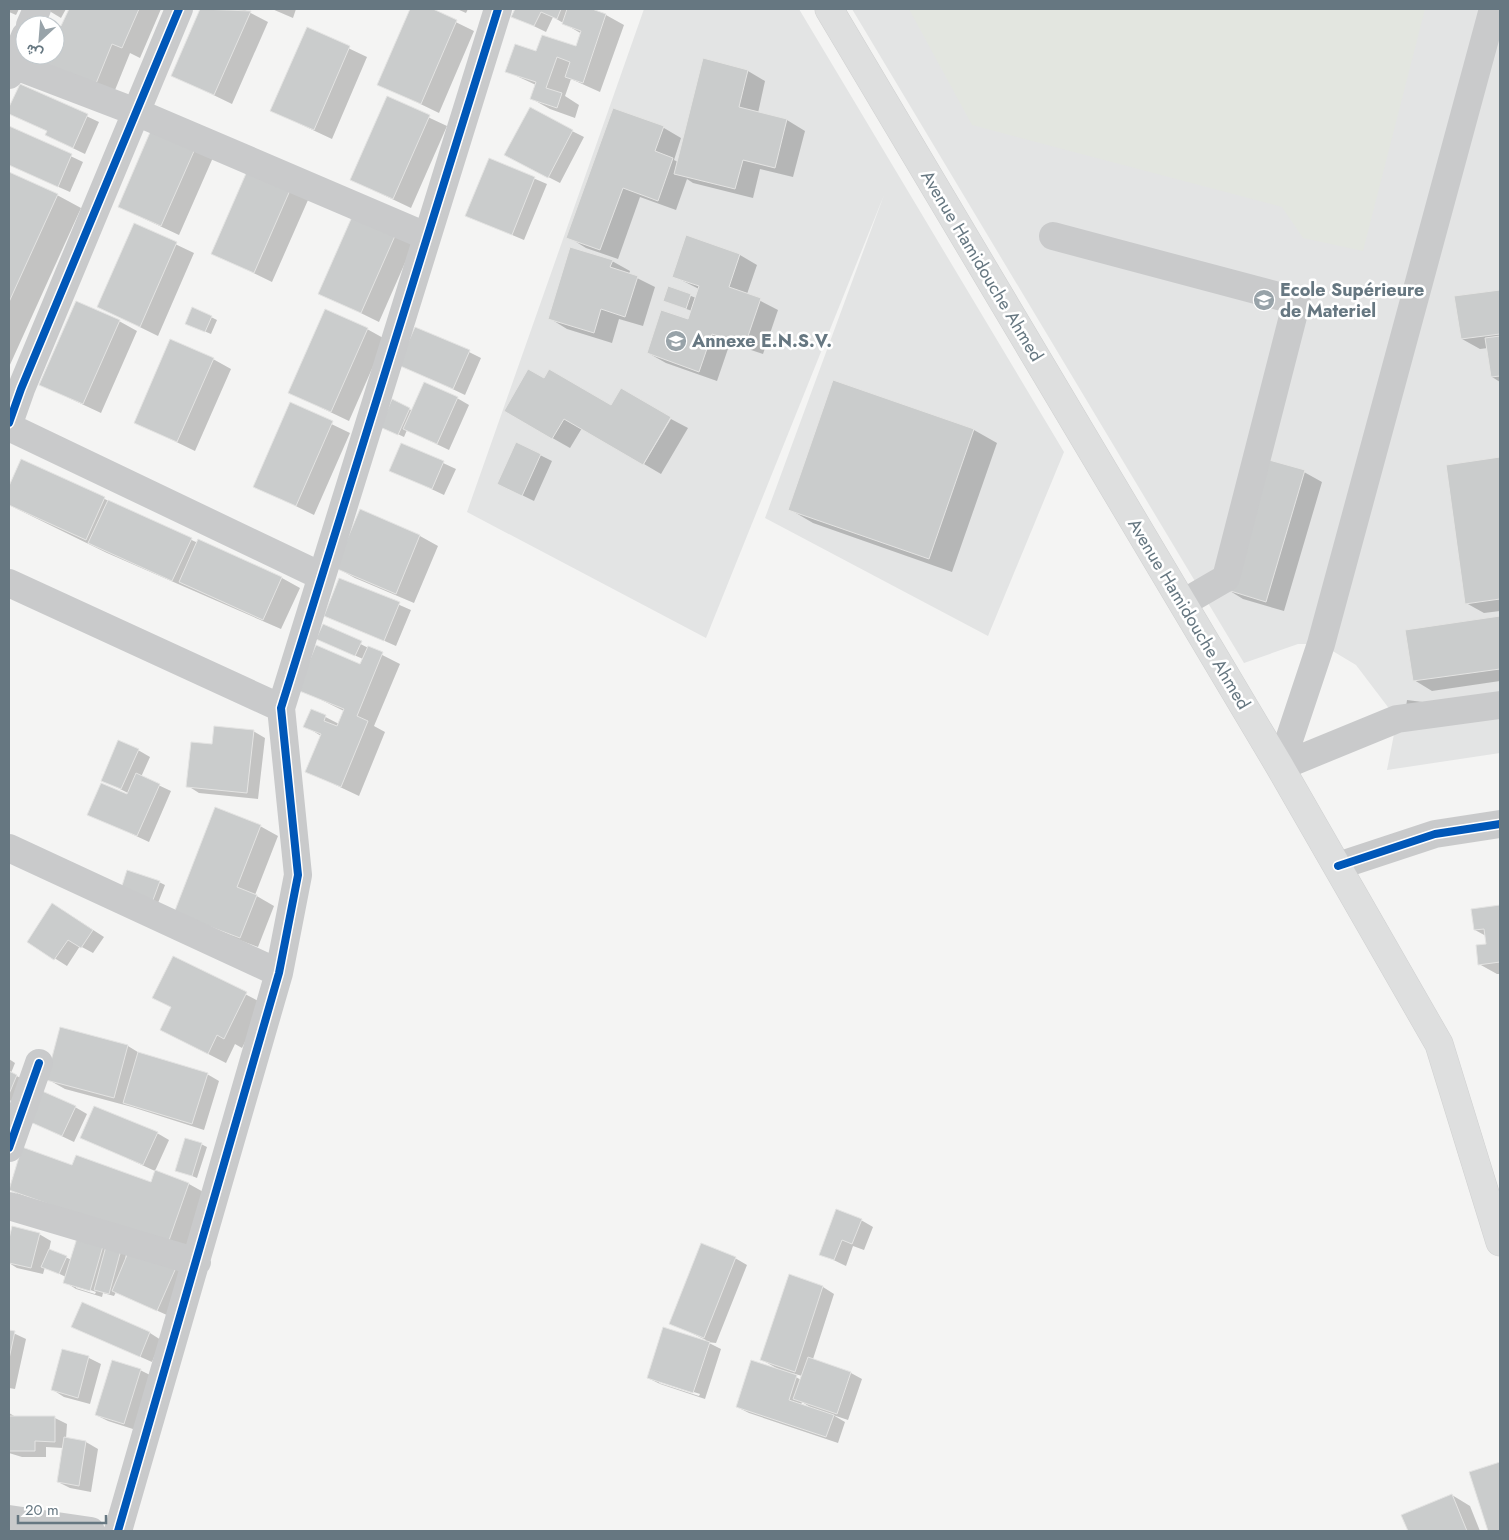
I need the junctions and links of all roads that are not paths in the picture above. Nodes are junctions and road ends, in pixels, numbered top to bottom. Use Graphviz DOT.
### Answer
graph roads {
  1 [pos="179,9"];
  2 [pos="498,9"];
  3 [pos="829,9"];
  4 [pos="1493,9"];
  5 [pos="11,70"];
  6 [pos="136,112"];
  7 [pos="426,236"];
  8 [pos="1053,236"];
  9 [pos="15,387"];
  10 [pos="9,425"];
  11 [pos="322,576"];
  12 [pos="9,583"];
  13 [pos="1183,603"];
  14 [pos="1500,706"];
  15 [pos="281,708"];
  16 [pos="1280,766"];
  17 [pos="1500,824"];
  18 [pos="9,848"];
  19 [pos="1338,866"];
  20 [pos="279,973"];
  21 [pos="39,1064"];
  22 [pos="9,1148"];
  23 [pos="9,1206"];
  24 [pos="1500,1242"];
  25 [pos="197,1262"];
  26 [pos="9,1519"];
  27 [pos="91,1531"];
  28 [pos="118,1531"];
  1 -- 6 [label="street"];
  2 -- 7 [label="street"];
  3 -- 13 [label="main road, Avenue Hamidouche Ahmed"];
  4 -- 16 [label="street"];
  5 -- 6 [label="street"];
  6 -- 7 [label="street"];
  6 -- 9 [label="street"];
  7 -- 11 [label="street"];
  8 -- 13 [label="street"];
  9 -- 10 [label="street"];
  10 -- 11 [label="street"];
  11 -- 15 [label="street"];
  12 -- 15 [label="street"];
  13 -- 16 [label="main road, Avenue Hamidouche Ahmed"];
  14 -- 16 [label="street"];
  15 -- 20 [label="street"];
  16 -- 19 [label="main road, Avenue Hamidouche Ahmed"];
  17 -- 19 [label="street"];
  18 -- 20 [label="street"];
  19 -- 24 [label="main road, Avenue Hamidouche Ahmed"];
  20 -- 25 [label="street"];
  21 -- 22 [label="street"];
  23 -- 25 [label="street"];
  25 -- 28 [label="street"];
  26 -- 27 [label="street"];
}
